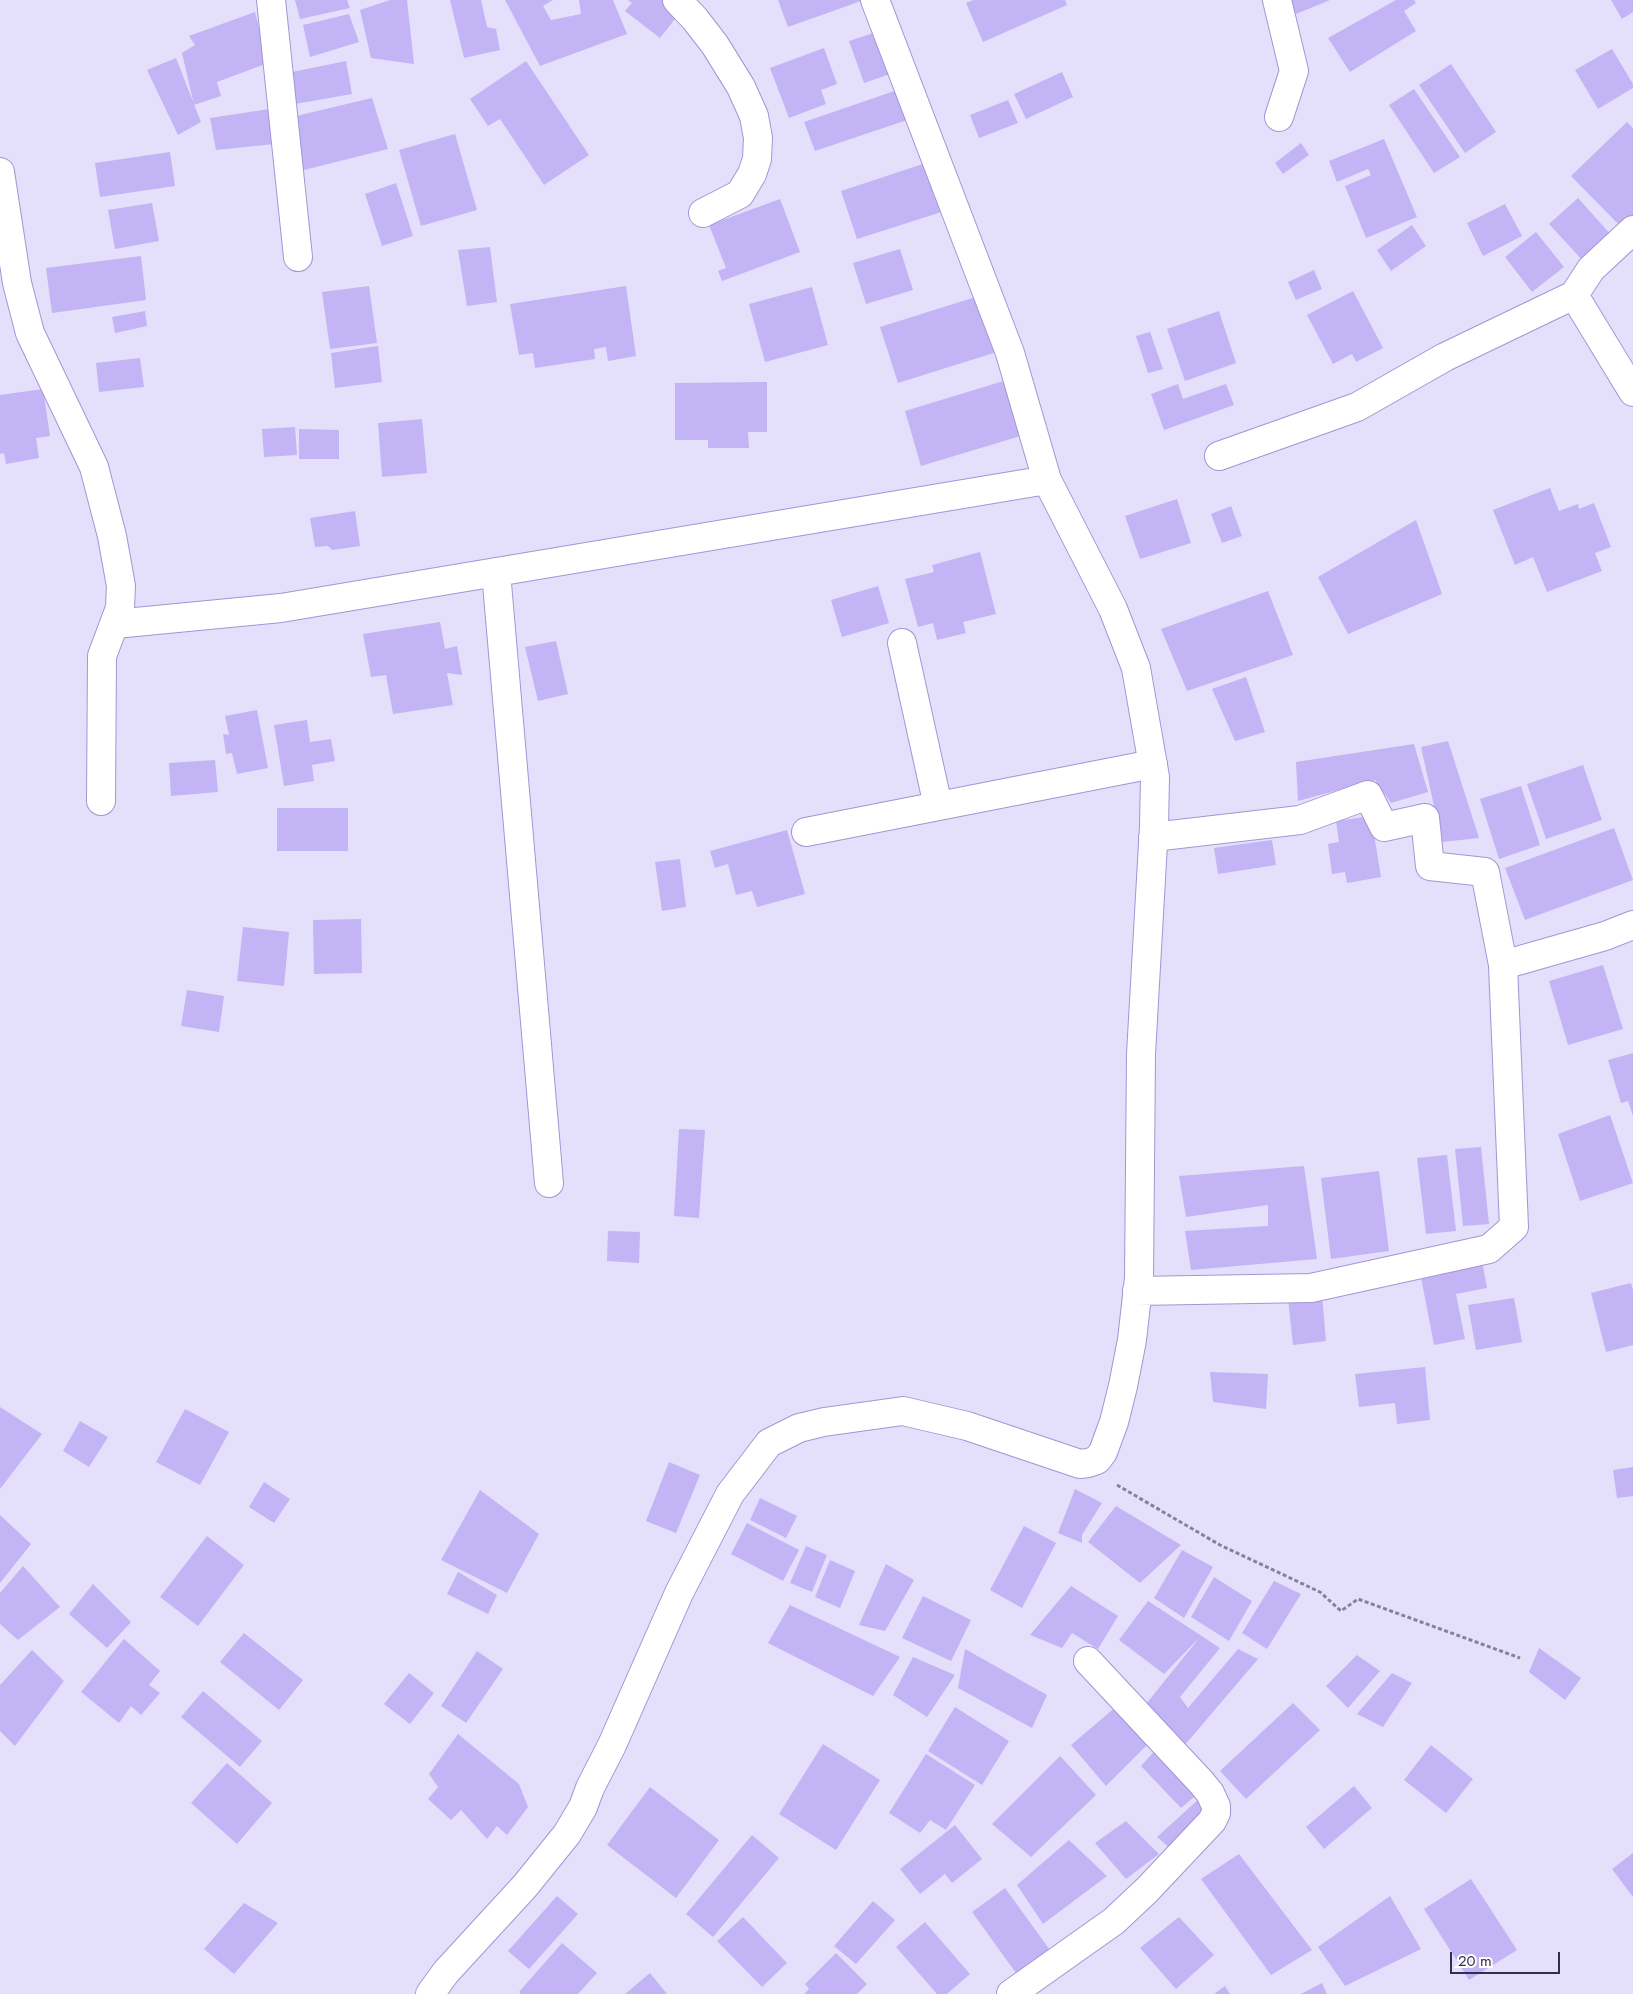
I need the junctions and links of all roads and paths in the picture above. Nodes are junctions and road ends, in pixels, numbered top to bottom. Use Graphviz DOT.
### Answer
graph roads {
  1 [pos="271,0"];
  2 [pos="677,0"];
  3 [pos="875,0"];
  4 [pos="1277,0"];
  5 [pos="1279,116"];
  6 [pos="0,172"];
  7 [pos="703,213"];
  8 [pos="1633,230"];
  9 [pos="298,257"];
  10 [pos="1574,295"];
  11 [pos="1633,392"];
  12 [pos="1219,456"];
  13 [pos="1047,480"];
  14 [pos="496,572"];
  15 [pos="115,624"];
  16 [pos="902,643"];
  17 [pos="1153,764"];
  18 [pos="101,801"];
  19 [pos="938,806"];
  20 [pos="806,832"];
  21 [pos="1153,837"];
  22 [pos="1633,925"];
  23 [pos="1503,965"];
  24 [pos="549,1182"];
  25 [pos="1137,1292"];
  26 [pos="1080,1464"];
  27 [pos="1520,1658"];
  28 [pos="1088,1661"];
  29 [pos="430,1994"];
  30 [pos="1011,1994"];
  1 -- 9 [label="street"];
  2 -- 7 [label="street"];
  3 -- 13 [label="street"];
  4 -- 5 [label="street"];
  6 -- 15 [label="street"];
  8 -- 10 [label="street"];
  10 -- 11 [label="street"];
  10 -- 12 [label="street"];
  13 -- 14 [label="street"];
  13 -- 17 [label="street"];
  14 -- 15 [label="street"];
  14 -- 24 [label="street"];
  15 -- 18 [label="street"];
  16 -- 19 [label="street"];
  17 -- 19 [label="street"];
  17 -- 21 [label="street"];
  19 -- 20 [label="street"];
  21 -- 23 [label="street"];
  21 -- 25 [label="street"];
  22 -- 23 [label="street"];
  23 -- 25 [label="street"];
  25 -- 26 [label="street"];
  26 -- 27 [label="path"];
  26 -- 29 [label="street"];
  28 -- 30 [label="street"];
}
